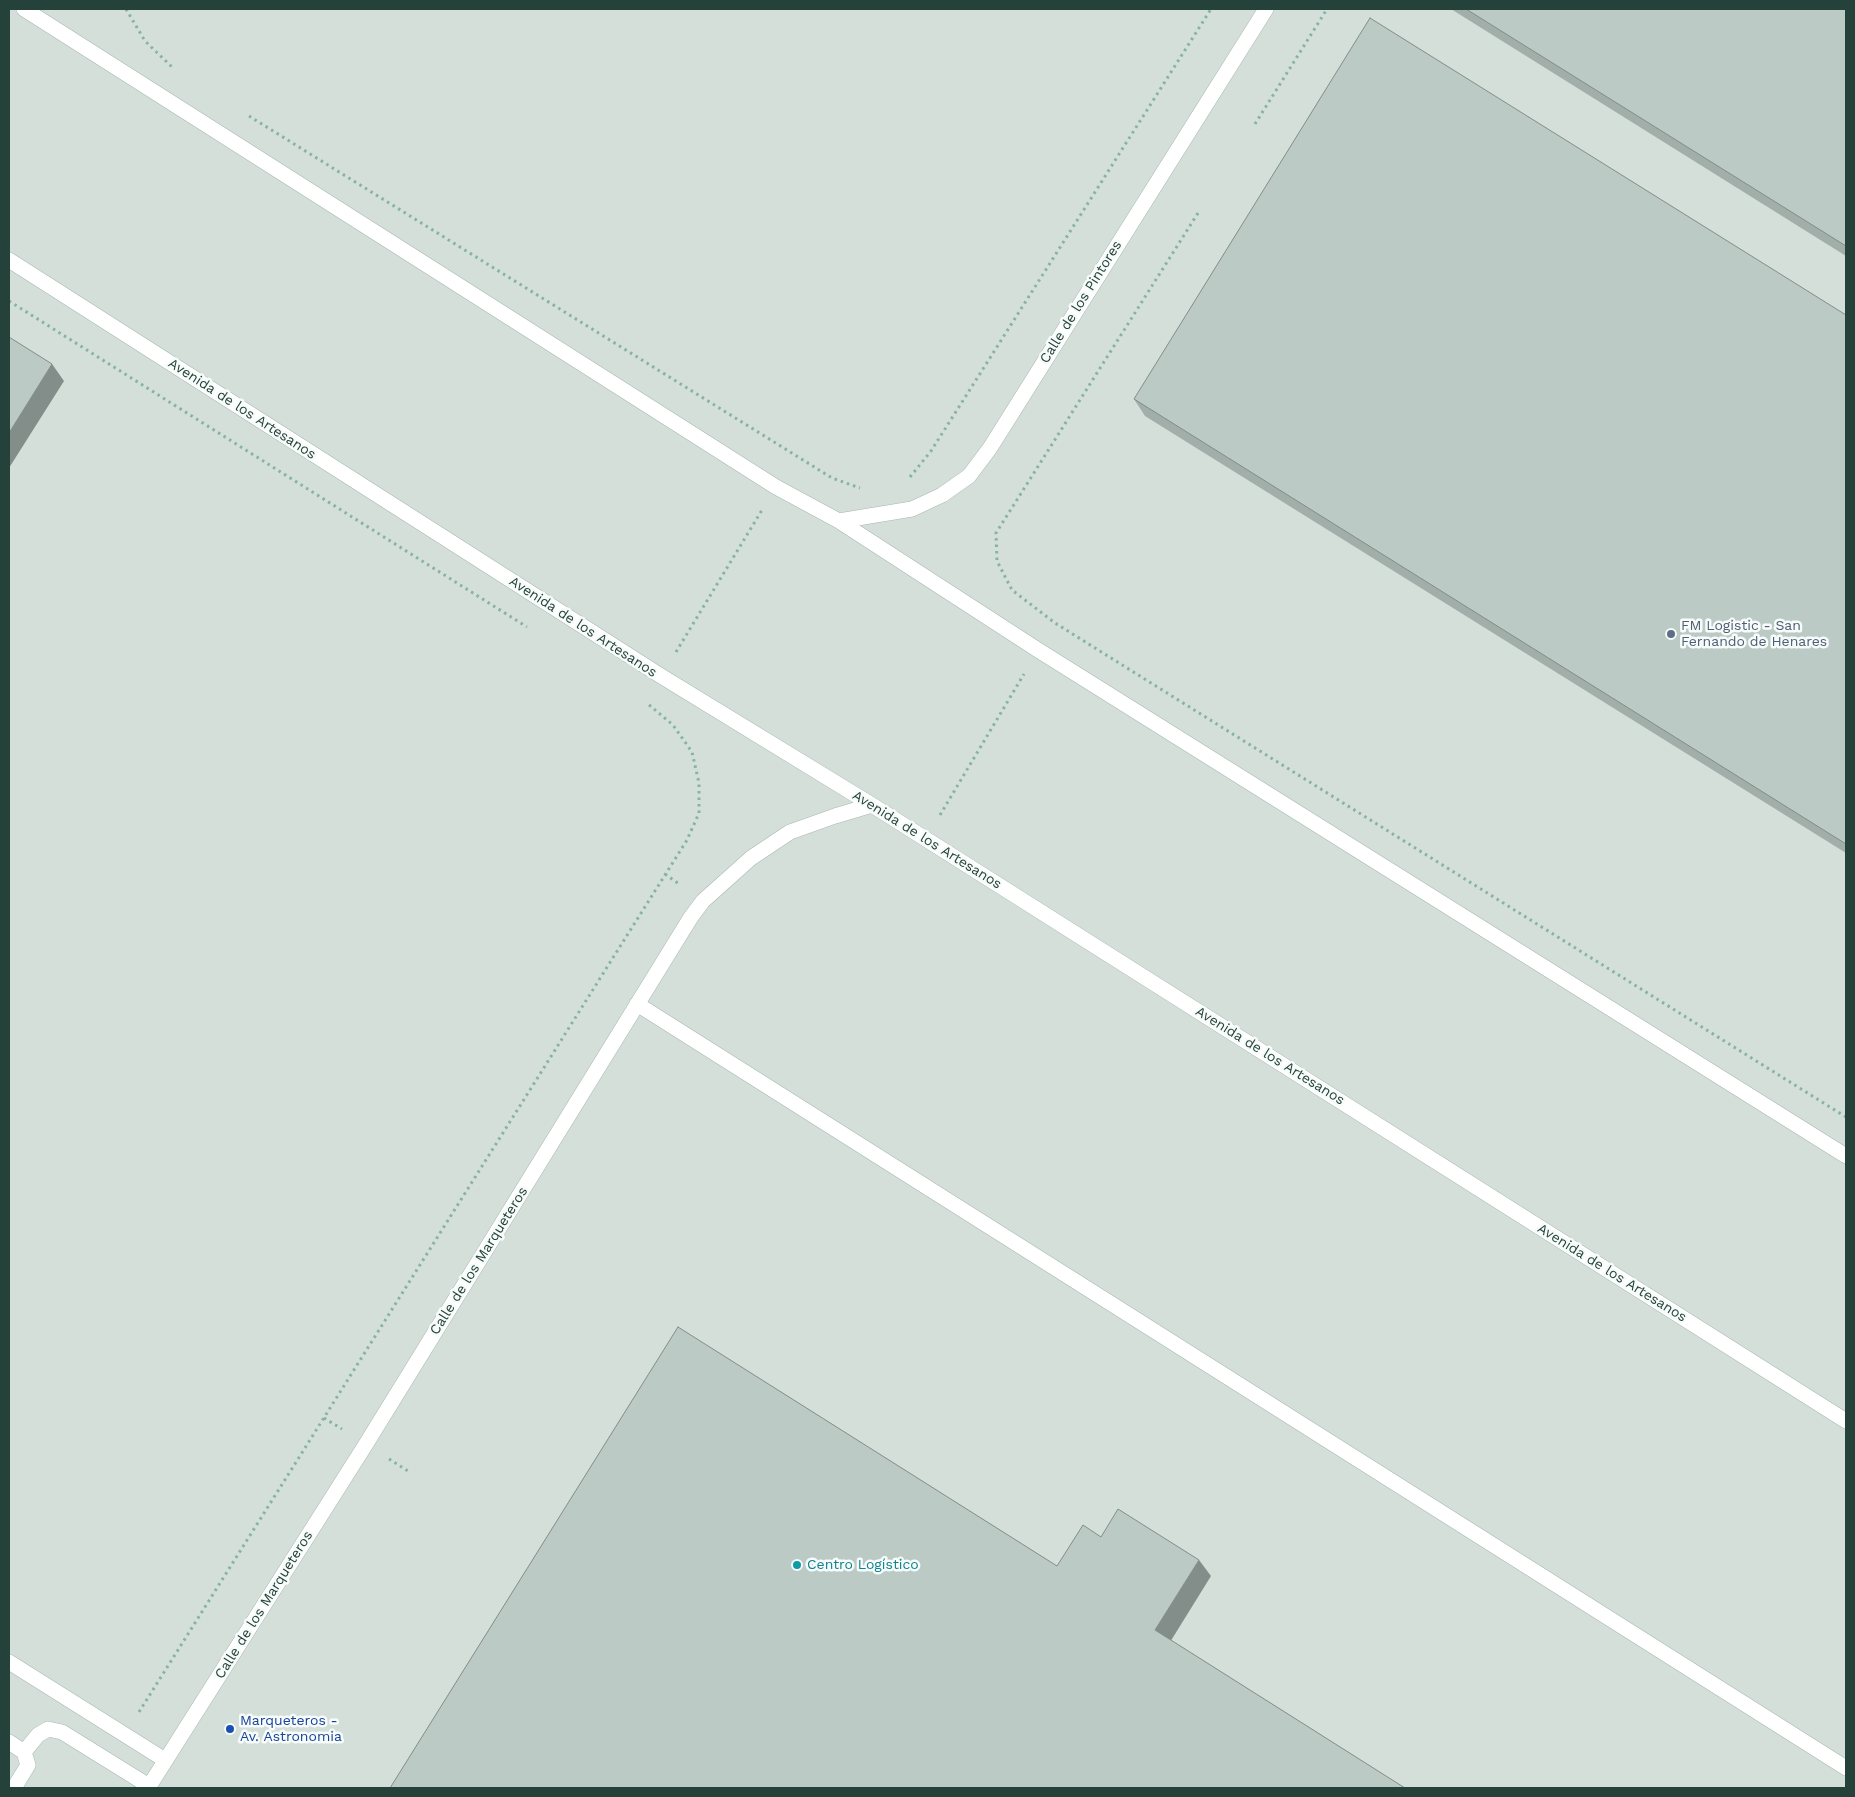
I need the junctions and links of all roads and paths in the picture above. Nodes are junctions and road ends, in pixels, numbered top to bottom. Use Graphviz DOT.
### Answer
graph roads {
  1 [pos="24,9"];
  2 [pos="126,9"];
  3 [pos="1211,9"];
  4 [pos="1266,9"];
  5 [pos="1327,9"];
  6 [pos="173,68"];
  7 [pos="248,115"];
  8 [pos="1255,124"];
  9 [pos="1198,213"];
  10 [pos="9,260"];
  11 [pos="9,302"];
  12 [pos="795,455"];
  13 [pos="910,478"];
  14 [pos="776,486"];
  15 [pos="867,490"];
  16 [pos="839,521"];
  17 [pos="1055,623"];
  18 [pos="528,628"];
  19 [pos="1038,650"];
  20 [pos="661,676"];
  21 [pos="872,805"];
  22 [pos="925,839"];
  23 [pos="637,1004"];
  24 [pos="1846,1117"];
  25 [pos="1846,1156"];
  26 [pos="1846,1421"];
  27 [pos="9,1662"];
  28 [pos="125,1735"];
  29 [pos="9,1742"];
  30 [pos="24,1752"];
  31 [pos="165,1760"];
  32 [pos="1846,1768"];
  33 [pos="148,1787"];
  34 [pos="14,1788"];
  1 -- 14 [label="street"];
  2 -- 6 [label="path"];
  3 -- 13 [label="path"];
  4 -- 16 [label="street, Calle de los Pintores"];
  5 -- 8 [label="path"];
  7 -- 12 [label="path"];
  9 -- 17 [label="path"];
  10 -- 20 [label="street, Avenida de los Artesanos"];
  11 -- 18 [label="path"];
  12 -- 14 [label="path"];
  12 -- 15 [label="path"];
  14 -- 16 [label="street"];
  14 -- 20 [label="path"];
  16 -- 19 [label="street"];
  17 -- 19 [label="path"];
  17 -- 24 [label="path"];
  19 -- 22 [label="path"];
  19 -- 25 [label="street"];
  20 -- 21 [label="street, Avenida de los Artesanos"];
  20 -- 28 [label="path"];
  21 -- 22 [label="street, Avenida de los Artesanos"];
  21 -- 23 [label="street, Calle de los Marqueteros"];
  22 -- 26 [label="street, Avenida de los Artesanos"];
  23 -- 31 [label="street, Calle de los Marqueteros"];
  23 -- 32 [label="street"];
  27 -- 28 [label="street"];
  28 -- 31 [label="street"];
  29 -- 30 [label="street"];
  30 -- 33 [label="street"];
  30 -- 34 [label="street"];
  31 -- 33 [label="street, Calle de los Marqueteros"];
}
